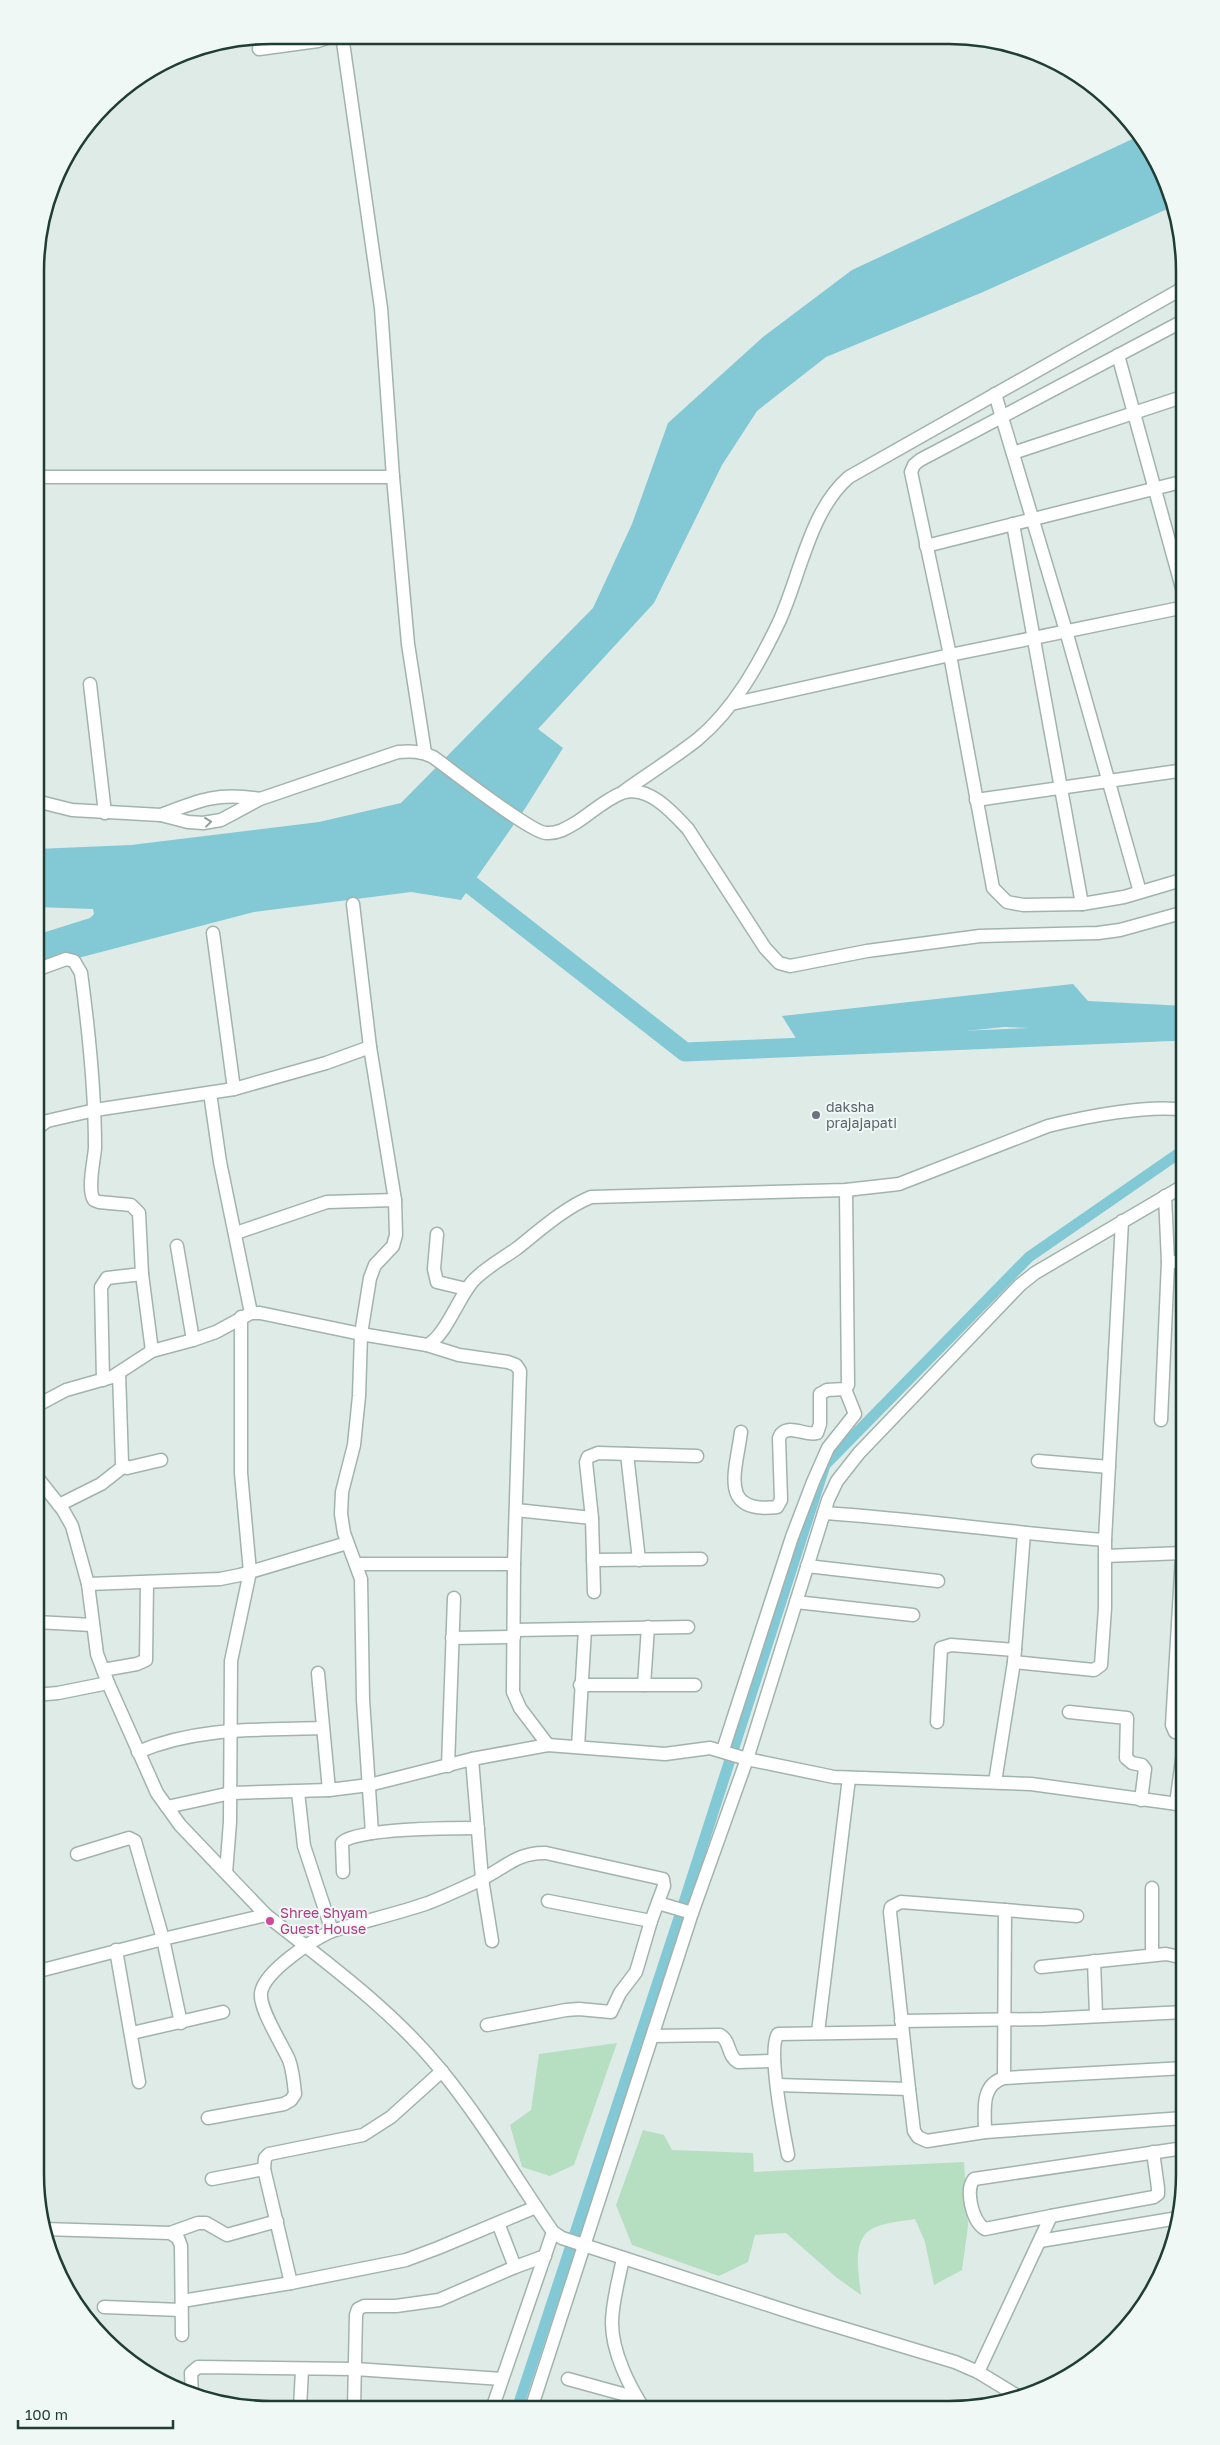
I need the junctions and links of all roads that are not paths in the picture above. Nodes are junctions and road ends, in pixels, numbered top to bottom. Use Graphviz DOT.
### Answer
graph roads {
  1 [pos="296,44"];
  2 [pos="343,44"];
  3 [pos="259,49"];
  4 [pos="1176,291"];
  5 [pos="1176,325"];
  6 [pos="1118,355"];
  7 [pos="995,394"];
  8 [pos="1176,399"];
  9 [pos="1132,413"];
  10 [pos="1002,416"];
  11 [pos="1013,453"];
  12 [pos="44,477"];
  13 [pos="393,477"];
  14 [pos="1176,484"];
  15 [pos="1155,490"];
  16 [pos="1032,519"];
  17 [pos="1013,524"];
  18 [pos="926,546"];
  19 [pos="1176,566"];
  20 [pos="1176,609"];
  21 [pos="1066,631"];
  22 [pos="1035,638"];
  23 [pos="950,655"];
  24 [pos="90,684"];
  25 [pos="731,704"];
  26 [pos="429,754"];
  27 [pos="1176,771"];
  28 [pos="1109,781"];
  29 [pos="1062,787"];
  30 [pos="621,793"];
  31 [pos="260,799"];
  32 [pos="976,800"];
  33 [pos="44,803"];
  34 [pos="105,813"];
  35 [pos="161,815"];
  36 [pos="1176,882"];
  37 [pos="1140,892"];
  38 [pos="353,904"];
  39 [pos="1082,904"];
  40 [pos="1176,914"];
  41 [pos="213,934"];
  42 [pos="44,967"];
  43 [pos="370,1047"];
  44 [pos="234,1089"];
  45 [pos="210,1093"];
  46 [pos="1176,1108"];
  47 [pos="95,1110"];
  48 [pos="44,1123"];
  49 [pos="1176,1189"];
  50 [pos="846,1190"];
  51 [pos="1165,1196"];
  52 [pos="395,1200"];
  53 [pos="1122,1221"];
  54 [pos="236,1232"];
  55 [pos="437,1234"];
  56 [pos="177,1246"];
  57 [pos="1168,1262"];
  58 [pos="1176,1262"];
  59 [pos="142,1274"];
  60 [pos="466,1289"];
  61 [pos="246,1315"];
  62 [pos="361,1334"];
  63 [pos="193,1340"];
  64 [pos="427,1345"];
  65 [pos="152,1351"];
  66 [pos="119,1373"];
  67 [pos="103,1380"];
  68 [pos="845,1388"];
  69 [pos="44,1402"];
  70 [pos="1161,1420"];
  71 [pos="741,1432"];
  72 [pos="627,1454"];
  73 [pos="698,1456"];
  74 [pos="161,1460"];
  75 [pos="1038,1461"];
  76 [pos="124,1466"];
  77 [pos="1109,1467"];
  78 [pos="44,1486"];
  79 [pos="59,1505"];
  80 [pos="516,1510"];
  81 [pos="824,1513"];
  82 [pos="592,1518"];
  83 [pos="1024,1533"];
  84 [pos="1105,1540"];
  85 [pos="348,1543"];
  86 [pos="1176,1553"];
  87 [pos="1105,1556"];
  88 [pos="700,1559"];
  89 [pos="593,1560"];
  90 [pos="640,1560"];
  91 [pos="357,1564"];
  92 [pos="514,1564"];
  93 [pos="807,1566"];
  94 [pos="250,1572"];
  95 [pos="938,1581"];
  96 [pos="147,1582"];
  97 [pos="88,1584"];
  98 [pos="594,1592"];
  99 [pos="454,1598"];
  100 [pos="796,1602"];
  101 [pos="913,1615"];
  102 [pos="44,1622"];
  103 [pos="92,1625"];
  104 [pos="648,1627"];
  105 [pos="688,1627"];
  106 [pos="585,1629"];
  107 [pos="514,1634"];
  108 [pos="452,1638"];
  109 [pos="1015,1656"];
  110 [pos="103,1670"];
  111 [pos="318,1673"];
  112 [pos="108,1683"];
  113 [pos="580,1685"];
  114 [pos="644,1685"];
  115 [pos="694,1685"];
  116 [pos="1176,1690"];
  117 [pos="44,1694"];
  118 [pos="1069,1712"];
  119 [pos="937,1722"];
  120 [pos="322,1728"];
  121 [pos="230,1732"];
  122 [pos="1176,1732"];
  123 [pos="548,1745"];
  124 [pos="578,1747"];
  125 [pos="723,1750"];
  126 [pos="138,1752"];
  127 [pos="744,1758"];
  128 [pos="472,1759"];
  129 [pos="448,1766"];
  130 [pos="849,1778"];
  131 [pos="995,1782"];
  132 [pos="369,1785"];
  133 [pos="330,1790"];
  134 [pos="298,1792"];
  135 [pos="231,1793"];
  136 [pos="1142,1800"];
  137 [pos="1176,1804"];
  138 [pos="167,1808"];
  139 [pos="478,1828"];
  140 [pos="372,1833"];
  141 [pos="76,1854"];
  142 [pos="343,1872"];
  143 [pos="226,1873"];
  144 [pos="482,1879"];
  145 [pos="1152,1888"];
  146 [pos="548,1901"];
  147 [pos="664,1904"];
  148 [pos="1005,1910"];
  149 [pos="688,1912"];
  150 [pos="266,1916"];
  151 [pos="1077,1916"];
  152 [pos="651,1921"];
  153 [pos="332,1931"];
  154 [pos="163,1939"];
  155 [pos="492,1941"];
  156 [pos="306,1947"];
  157 [pos="116,1950"];
  158 [pos="1152,1955"];
  159 [pos="1176,1955"];
  160 [pos="1094,1961"];
  161 [pos="1041,1966"];
  162 [pos="44,1970"];
  163 [pos="223,2012"];
  164 [pos="1176,2012"];
  165 [pos="1096,2015"];
  166 [pos="1003,2018"];
  167 [pos="181,2023"];
  168 [pos="487,2025"];
  169 [pos="902,2026"];
  170 [pos="818,2032"];
  171 [pos="132,2033"];
  172 [pos="653,2036"];
  173 [pos="774,2061"];
  174 [pos="1176,2068"];
  175 [pos="442,2072"];
  176 [pos="1004,2078"];
  177 [pos="139,2082"];
  178 [pos="777,2085"];
  179 [pos="908,2089"];
  180 [pos="208,2118"];
  181 [pos="1176,2119"];
  182 [pos="985,2132"];
  183 [pos="1176,2149"];
  184 [pos="1153,2152"];
  185 [pos="788,2155"];
  186 [pos="264,2169"];
  187 [pos="212,2179"];
  188 [pos="536,2206"];
  189 [pos="1051,2216"];
  190 [pos="1172,2219"];
  191 [pos="277,2221"];
  192 [pos="498,2223"];
  193 [pos="50,2229"];
  194 [pos="170,2233"];
  195 [pos="558,2235"];
  196 [pos="1040,2241"];
  197 [pos="581,2245"];
  198 [pos="545,2256"];
  199 [pos="623,2258"];
  200 [pos="516,2267"];
  201 [pos="291,2283"];
  202 [pos="181,2306"];
  203 [pos="104,2307"];
  204 [pos="182,2335"];
  205 [pos="302,2370"];
  206 [pos="354,2370"];
  207 [pos="978,2372"];
  208 [pos="502,2379"];
  209 [pos="568,2379"];
  210 [pos="192,2387"];
  211 [pos="1012,2393"];
  212 [pos="637,2398"];
  213 [pos="300,2401"];
  214 [pos="354,2401"];
  215 [pos="495,2401"];
  216 [pos="533,2401"];
  217 [pos="639,2401"];
  1 -- 3 [label="street"];
  2 -- 13 [label="street"];
  4 -- 7 [label="street"];
  5 -- 6 [label="street"];
  6 -- 9 [label="street"];
  6 -- 10 [label="street"];
  7 -- 10 [label="street"];
  7 -- 25 [label="street"];
  8 -- 9 [label="street"];
  9 -- 11 [label="street"];
  9 -- 15 [label="street"];
  10 -- 11 [label="street"];
  10 -- 18 [label="street"];
  11 -- 16 [label="street"];
  12 -- 13 [label="street"];
  13 -- 26 [label="street"];
  14 -- 15 [label="street"];
  15 -- 16 [label="street"];
  15 -- 19 [label="street"];
  16 -- 17 [label="street"];
  16 -- 21 [label="street"];
  17 -- 18 [label="street"];
  17 -- 22 [label="street"];
  18 -- 23 [label="street"];
  20 -- 21 [label="street"];
  21 -- 22 [label="street"];
  21 -- 28 [label="street"];
  22 -- 23 [label="street"];
  22 -- 29 [label="street"];
  23 -- 25 [label="street"];
  23 -- 32 [label="street"];
  24 -- 34 [label="street"];
  25 -- 30 [label="street"];
  26 -- 30 [label="street"];
  26 -- 31 [label="street"];
  27 -- 28 [label="street"];
  28 -- 29 [label="street"];
  28 -- 37 [label="street"];
  29 -- 32 [label="street"];
  29 -- 39 [label="street"];
  30 -- 40 [label="street"];
  31 -- 35 [label="street"];
  35 -- 31 [label="street, one-way"];
  32 -- 39 [label="street"];
  33 -- 34 [label="street"];
  34 -- 35 [label="street"];
  36 -- 37 [label="street"];
  37 -- 39 [label="street"];
  38 -- 43 [label="street"];
  41 -- 44 [label="street"];
  42 -- 47 [label="street"];
  43 -- 44 [label="street"];
  43 -- 52 [label="street"];
  44 -- 45 [label="street"];
  45 -- 47 [label="street"];
  45 -- 54 [label="street"];
  46 -- 50 [label="street"];
  47 -- 48 [label="street"];
  47 -- 59 [label="street"];
  49 -- 51 [label="street"];
  50 -- 60 [label="street"];
  50 -- 68 [label="street"];
  51 -- 53 [label="street"];
  51 -- 57 [label="street"];
  52 -- 54 [label="street"];
  52 -- 62 [label="street"];
  53 -- 77 [label="street"];
  53 -- 81 [label="street"];
  54 -- 61 [label="street"];
  55 -- 60 [label="street"];
  56 -- 63 [label="street"];
  57 -- 58 [label="street"];
  57 -- 70 [label="street"];
  59 -- 65 [label="street"];
  59 -- 67 [label="street"];
  60 -- 64 [label="street"];
  61 -- 62 [label="street"];
  61 -- 63 [label="street"];
  61 -- 94 [label="street"];
  62 -- 64 [label="street"];
  62 -- 85 [label="street"];
  63 -- 65 [label="street"];
  64 -- 80 [label="street"];
  65 -- 66 [label="street"];
  66 -- 67 [label="street"];
  66 -- 76 [label="street"];
  67 -- 69 [label="street"];
  68 -- 71 [label="street"];
  68 -- 125 [label="street"];
  72 -- 73 [label="street"];
  72 -- 82 [label="street"];
  72 -- 90 [label="street"];
  74 -- 76 [label="street"];
  75 -- 77 [label="street"];
  76 -- 79 [label="street"];
  77 -- 84 [label="street"];
  78 -- 79 [label="street"];
  79 -- 97 [label="street"];
  80 -- 82 [label="street"];
  80 -- 92 [label="street"];
  81 -- 83 [label="street"];
  81 -- 93 [label="street"];
  82 -- 89 [label="street"];
  83 -- 84 [label="street"];
  83 -- 109 [label="street"];
  84 -- 87 [label="street"];
  85 -- 91 [label="street"];
  85 -- 94 [label="street"];
  86 -- 87 [label="street"];
  87 -- 109 [label="street"];
  88 -- 90 [label="street"];
  89 -- 90 [label="street"];
  89 -- 98 [label="street"];
  91 -- 92 [label="street"];
  91 -- 132 [label="street"];
  92 -- 107 [label="street"];
  93 -- 95 [label="street"];
  93 -- 100 [label="street"];
  94 -- 96 [label="street"];
  94 -- 121 [label="street"];
  96 -- 97 [label="street"];
  96 -- 110 [label="street"];
  97 -- 103 [label="street"];
  99 -- 108 [label="street"];
  100 -- 101 [label="street"];
  100 -- 127 [label="street"];
  102 -- 103 [label="street"];
  103 -- 110 [label="street"];
  104 -- 105 [label="street"];
  104 -- 106 [label="street"];
  104 -- 114 [label="street"];
  106 -- 107 [label="street"];
  106 -- 113 [label="street"];
  107 -- 108 [label="street"];
  107 -- 123 [label="street"];
  108 -- 129 [label="street"];
  109 -- 119 [label="street"];
  109 -- 131 [label="street"];
  110 -- 112 [label="street"];
  111 -- 120 [label="street"];
  112 -- 117 [label="street"];
  112 -- 126 [label="street"];
  113 -- 114 [label="street"];
  113 -- 124 [label="street"];
  114 -- 115 [label="street"];
  116 -- 122 [label="street"];
  118 -- 136 [label="street"];
  120 -- 121 [label="street"];
  120 -- 133 [label="street"];
  121 -- 126 [label="street"];
  121 -- 135 [label="street"];
  123 -- 124 [label="street"];
  123 -- 128 [label="street"];
  124 -- 125 [label="street"];
  125 -- 127 [label="street"];
  126 -- 138 [label="street"];
  127 -- 130 [label="street"];
  127 -- 149 [label="street"];
  128 -- 129 [label="street"];
  128 -- 139 [label="street"];
  129 -- 132 [label="street"];
  130 -- 131 [label="street"];
  130 -- 170 [label="street"];
  131 -- 136 [label="street"];
  132 -- 133 [label="street"];
  132 -- 140 [label="street"];
  133 -- 134 [label="street"];
  134 -- 135 [label="street"];
  134 -- 153 [label="street"];
  135 -- 138 [label="street"];
  135 -- 143 [label="street"];
  136 -- 137 [label="street"];
  138 -- 143 [label="street"];
  139 -- 140 [label="street"];
  139 -- 144 [label="street"];
  140 -- 142 [label="street"];
  141 -- 154 [label="street"];
  143 -- 150 [label="street"];
  144 -- 147 [label="street"];
  144 -- 153 [label="street"];
  144 -- 155 [label="street"];
  145 -- 158 [label="street"];
  146 -- 152 [label="street"];
  147 -- 149 [label="street"];
  147 -- 152 [label="street"];
  148 -- 151 [label="street"];
  148 -- 166 [label="street"];
  148 -- 169 [label="street"];
  149 -- 172 [label="street"];
  150 -- 154 [label="street"];
  150 -- 156 [label="street"];
  152 -- 168 [label="street"];
  153 -- 156 [label="street"];
  154 -- 157 [label="street"];
  154 -- 167 [label="street"];
  156 -- 175 [label="street"];
  156 -- 180 [label="street"];
  157 -- 162 [label="street"];
  157 -- 171 [label="street"];
  158 -- 159 [label="street"];
  158 -- 160 [label="street"];
  160 -- 161 [label="street"];
  160 -- 165 [label="street"];
  163 -- 167 [label="street"];
  164 -- 165 [label="street"];
  165 -- 166 [label="street"];
  166 -- 169 [label="street"];
  166 -- 176 [label="street"];
  167 -- 171 [label="street"];
  169 -- 170 [label="street"];
  169 -- 179 [label="street"];
  170 -- 173 [label="street"];
  171 -- 177 [label="street"];
  172 -- 173 [label="street"];
  172 -- 197 [label="street"];
  173 -- 178 [label="street"];
  174 -- 176 [label="street"];
  175 -- 186 [label="street"];
  175 -- 188 [label="street"];
  176 -- 182 [label="street"];
  178 -- 179 [label="street"];
  178 -- 185 [label="street"];
  179 -- 182 [label="street"];
  181 -- 182 [label="street"];
  183 -- 184 [label="street"];
  184 -- 189 [label="street"];
  184 -- 189 [label="street"];
  186 -- 187 [label="street"];
  186 -- 191 [label="street"];
  188 -- 192 [label="street"];
  188 -- 195 [label="street"];
  189 -- 196 [label="street"];
  190 -- 196 [label="street"];
  191 -- 194 [label="street"];
  191 -- 201 [label="street"];
  192 -- 200 [label="street"];
  192 -- 201 [label="street"];
  193 -- 194 [label="street"];
  194 -- 202 [label="street"];
  195 -- 197 [label="street"];
  195 -- 198 [label="street"];
  196 -- 207 [label="street"];
  197 -- 199 [label="street"];
  197 -- 216 [label="street"];
  198 -- 200 [label="street"];
  198 -- 208 [label="street"];
  199 -- 207 [label="street"];
  199 -- 212 [label="street"];
  200 -- 206 [label="street"];
  201 -- 202 [label="street"];
  202 -- 203 [label="street"];
  202 -- 204 [label="street"];
  205 -- 206 [label="street"];
  205 -- 210 [label="street"];
  205 -- 213 [label="street"];
  206 -- 208 [label="street"];
  206 -- 214 [label="street"];
  207 -- 211 [label="street"];
  208 -- 215 [label="street"];
  209 -- 212 [label="street"];
  212 -- 217 [label="street"];
}
